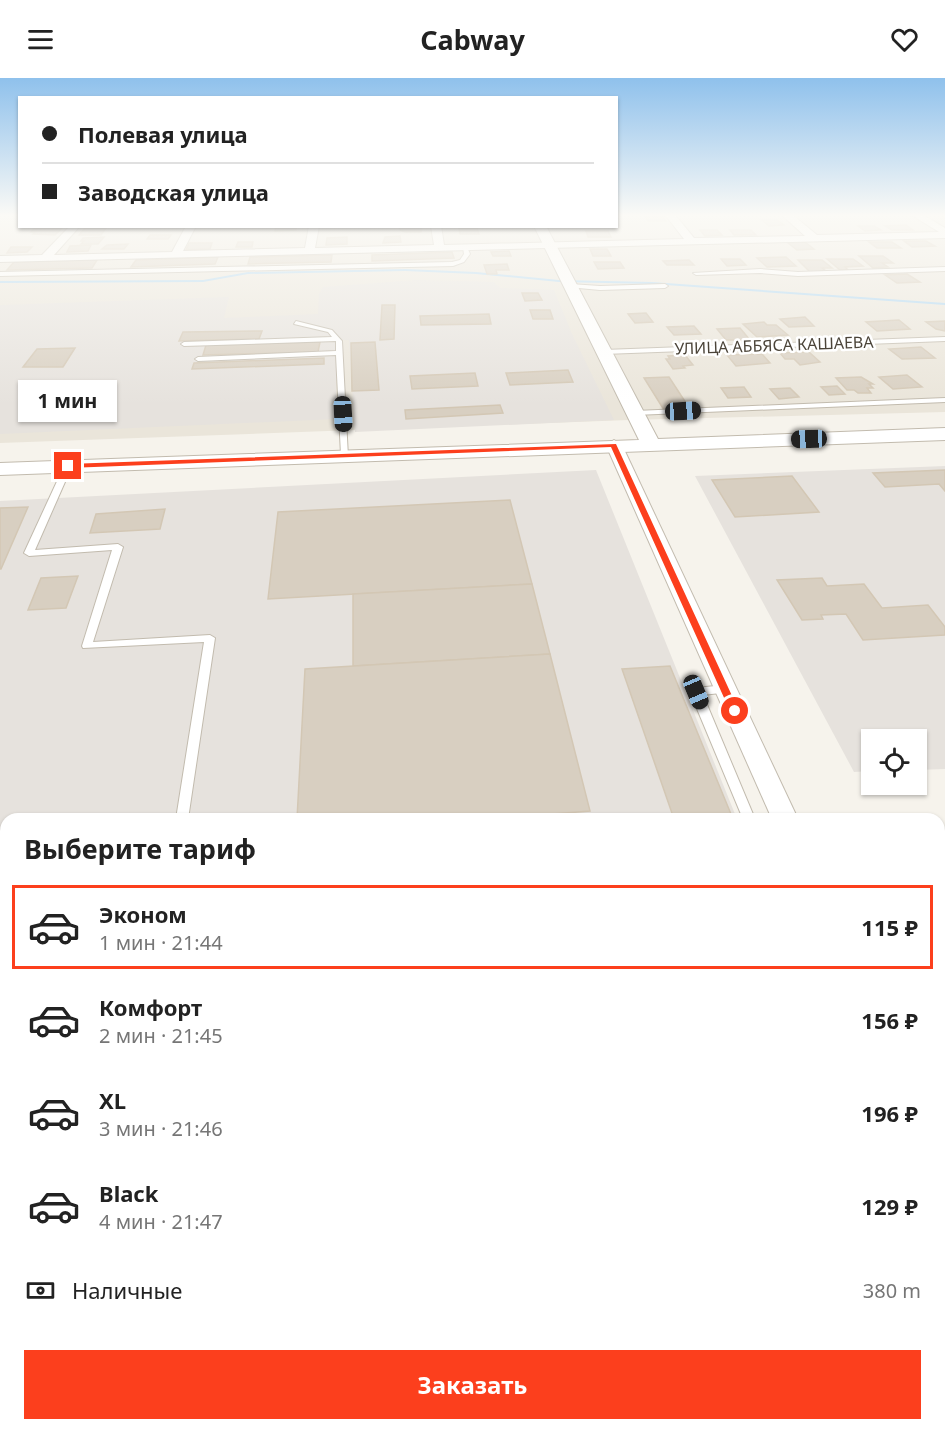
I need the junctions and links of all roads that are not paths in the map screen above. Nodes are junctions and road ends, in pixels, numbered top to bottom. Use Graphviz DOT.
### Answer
graph roads {
  1 [pos="566,279"];
  2 [pos="568,283"];
  3 [pos="665,286"];
  4 [pos="296,323"];
  5 [pos="337,339"];
  6 [pos="945,339"];
  7 [pos="184,344"];
  8 [pos="604,352"];
  9 [pos="340,353"];
  10 [pos="198,359"];
  11 [pos="945,400"];
  12 [pos="635,413"];
  13 [pos="945,434"];
  14 [pos="651,444"];
  15 [pos="614,445"];
  16 [pos="345,456"];
  17 [pos="68,466"];
  18 [pos="0,469"];
  19 [pos="725,689"];
  20 [pos="183,813"];
  21 [pos="746,813"];
  22 [pos="782,813"];
  1 -- 2 [label="street"];
  2 -- 3 [label="lane"];
  2 -- 8 [label="street"];
  4 -- 5 [label="lane"];
  5 -- 7 [label="lane"];
  5 -- 9 [label="lane"];
  6 -- 8 [label="lane, УЛИЦА АББЯСА КАШАЕВА"];
  8 -- 12 [label="street"];
  9 -- 10 [label="lane"];
  9 -- 16 [label="lane"];
  11 -- 12 [label="lane"];
  12 -- 14 [label="street"];
  13 -- 14 [label="street"];
  14 -- 15 [label="street"];
  15 -- 16 [label="street"];
  15 -- 19 [label="street"];
  16 -- 17 [label="street"];
  17 -- 18 [label="street"];
  17 -- 20 [label="lane"];
  19 -- 21 [label="lane"];
  19 -- 22 [label="street"];
}
